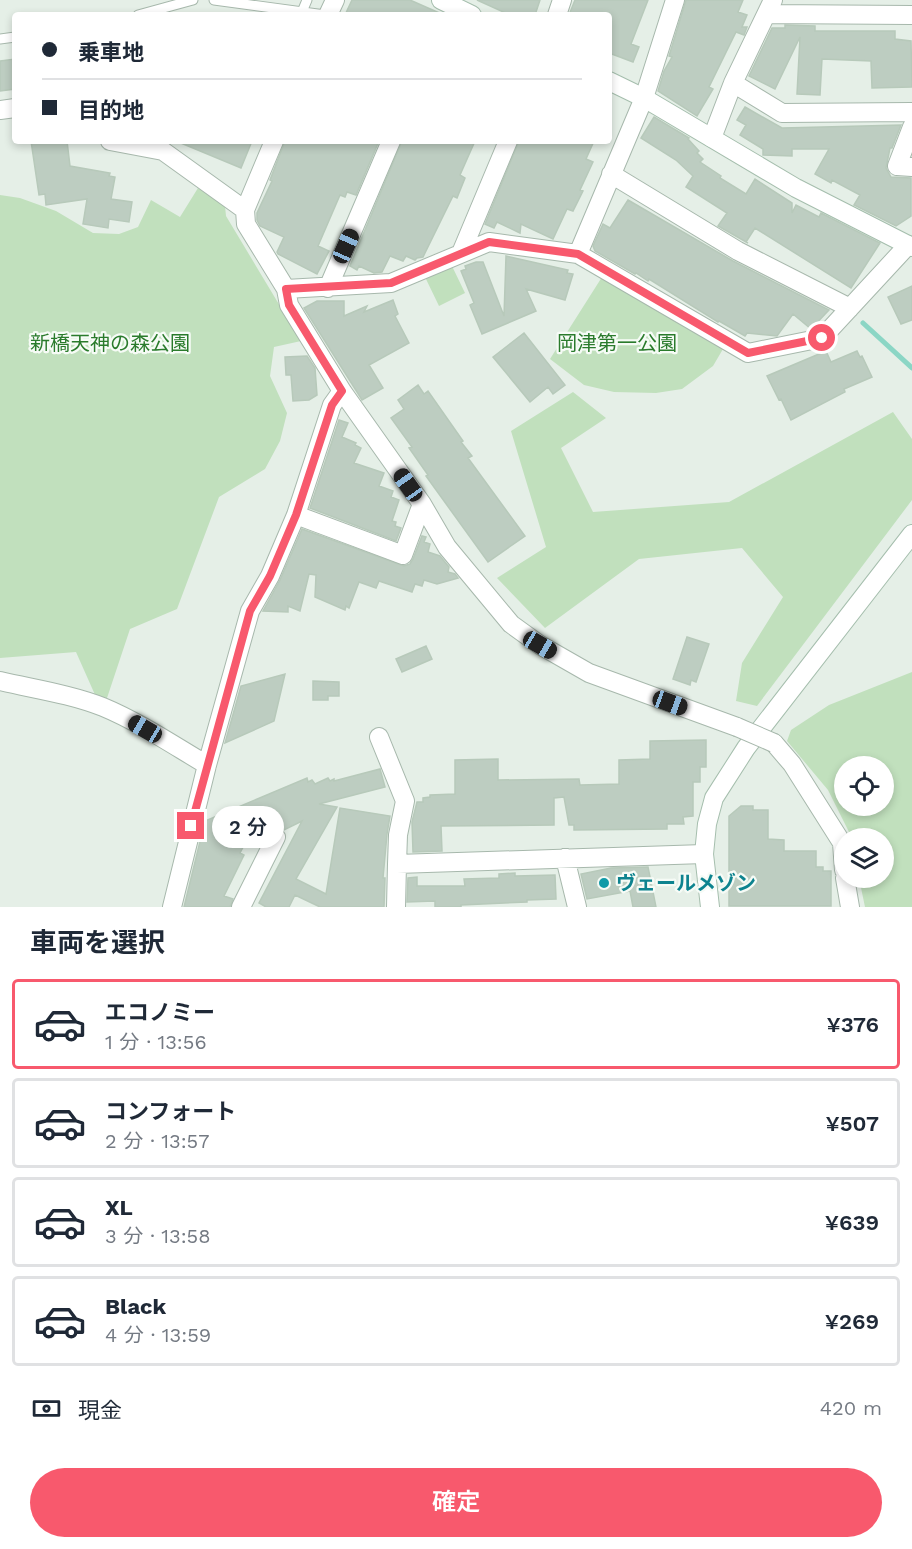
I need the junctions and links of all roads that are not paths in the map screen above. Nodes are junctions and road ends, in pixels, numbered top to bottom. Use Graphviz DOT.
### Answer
graph roads {
  1 [pos="193,0"];
  2 [pos="214,0"];
  3 [pos="307,0"];
  4 [pos="675,0"];
  5 [pos="171,4"];
  6 [pos="447,5"];
  7 [pos="770,7"];
  8 [pos="149,12"];
  9 [pos="302,12"];
  10 [pos="464,12"];
  11 [pos="912,15"];
  12 [pos="612,82"];
  13 [pos="733,83"];
  14 [pos="644,98"];
  15 [pos="912,112"];
  16 [pos="912,127"];
  17 [pos="712,138"];
  18 [pos="126,144"];
  19 [pos="273,144"];
  20 [pos="390,144"];
  21 [pos="507,144"];
  22 [pos="912,167"];
  23 [pos="611,174"];
  24 [pos="245,210"];
  25 [pos="910,246"];
  26 [pos="461,253"];
  27 [pos="578,254"];
  28 [pos="327,288"];
  29 [pos="286,289"];
  30 [pos="850,308"];
  31 [pos="342,391"];
  32 [pos="422,504"];
  33 [pos="296,515"];
  34 [pos="912,534"];
  35 [pos="0,681"];
  36 [pos="379,737"];
  37 [pos="207,765"];
  38 [pos="834,830"];
  39 [pos="276,837"];
  40 [pos="704,854"];
  41 [pos="565,858"];
  42 [pos="397,864"];
  43 [pos="847,888"];
  44 [pos="172,907"];
  45 [pos="241,907"];
  46 [pos="396,907"];
  47 [pos="577,907"];
  48 [pos="711,907"];
  49 [pos="850,907"];
  1 -- 5 [label="lane"];
  2 -- 9 [label="lane"];
  3 -- 9 [label="lane"];
  4 -- 14 [label="street"];
  5 -- 8 [label="lane"];
  6 -- 10 [label="street"];
  7 -- 11 [label="street"];
  7 -- 13 [label="street"];
  12 -- 14 [label="street"];
  13 -- 15 [label="street"];
  13 -- 17 [label="street"];
  14 -- 17 [label="street"];
  14 -- 23 [label="street"];
  16 -- 22 [label="street"];
  17 -- 25 [label="street"];
  18 -- 24 [label="street"];
  19 -- 24 [label="street"];
  20 -- 28 [label="street"];
  21 -- 26 [label="street"];
  23 -- 27 [label="street"];
  23 -- 30 [label="street"];
  24 -- 29 [label="street"];
  25 -- 30 [label="street"];
  26 -- 27 [label="street"];
  26 -- 28 [label="street"];
  27 -- 30 [label="street"];
  28 -- 29 [label="street"];
  29 -- 31 [label="street"];
  31 -- 32 [label="street"];
  31 -- 33 [label="street"];
  32 -- 33 [label="street"];
  32 -- 38 [label="street, bridge"];
  33 -- 37 [label="street"];
  34 -- 40 [label="street"];
  35 -- 37 [label="street"];
  36 -- 42 [label="street"];
  37 -- 44 [label="street"];
  39 -- 45 [label="street"];
  40 -- 41 [label="street"];
  40 -- 48 [label="street"];
  41 -- 42 [label="street"];
  41 -- 47 [label="street"];
  42 -- 46 [label="street"];
  43 -- 49 [label="street"];
}
